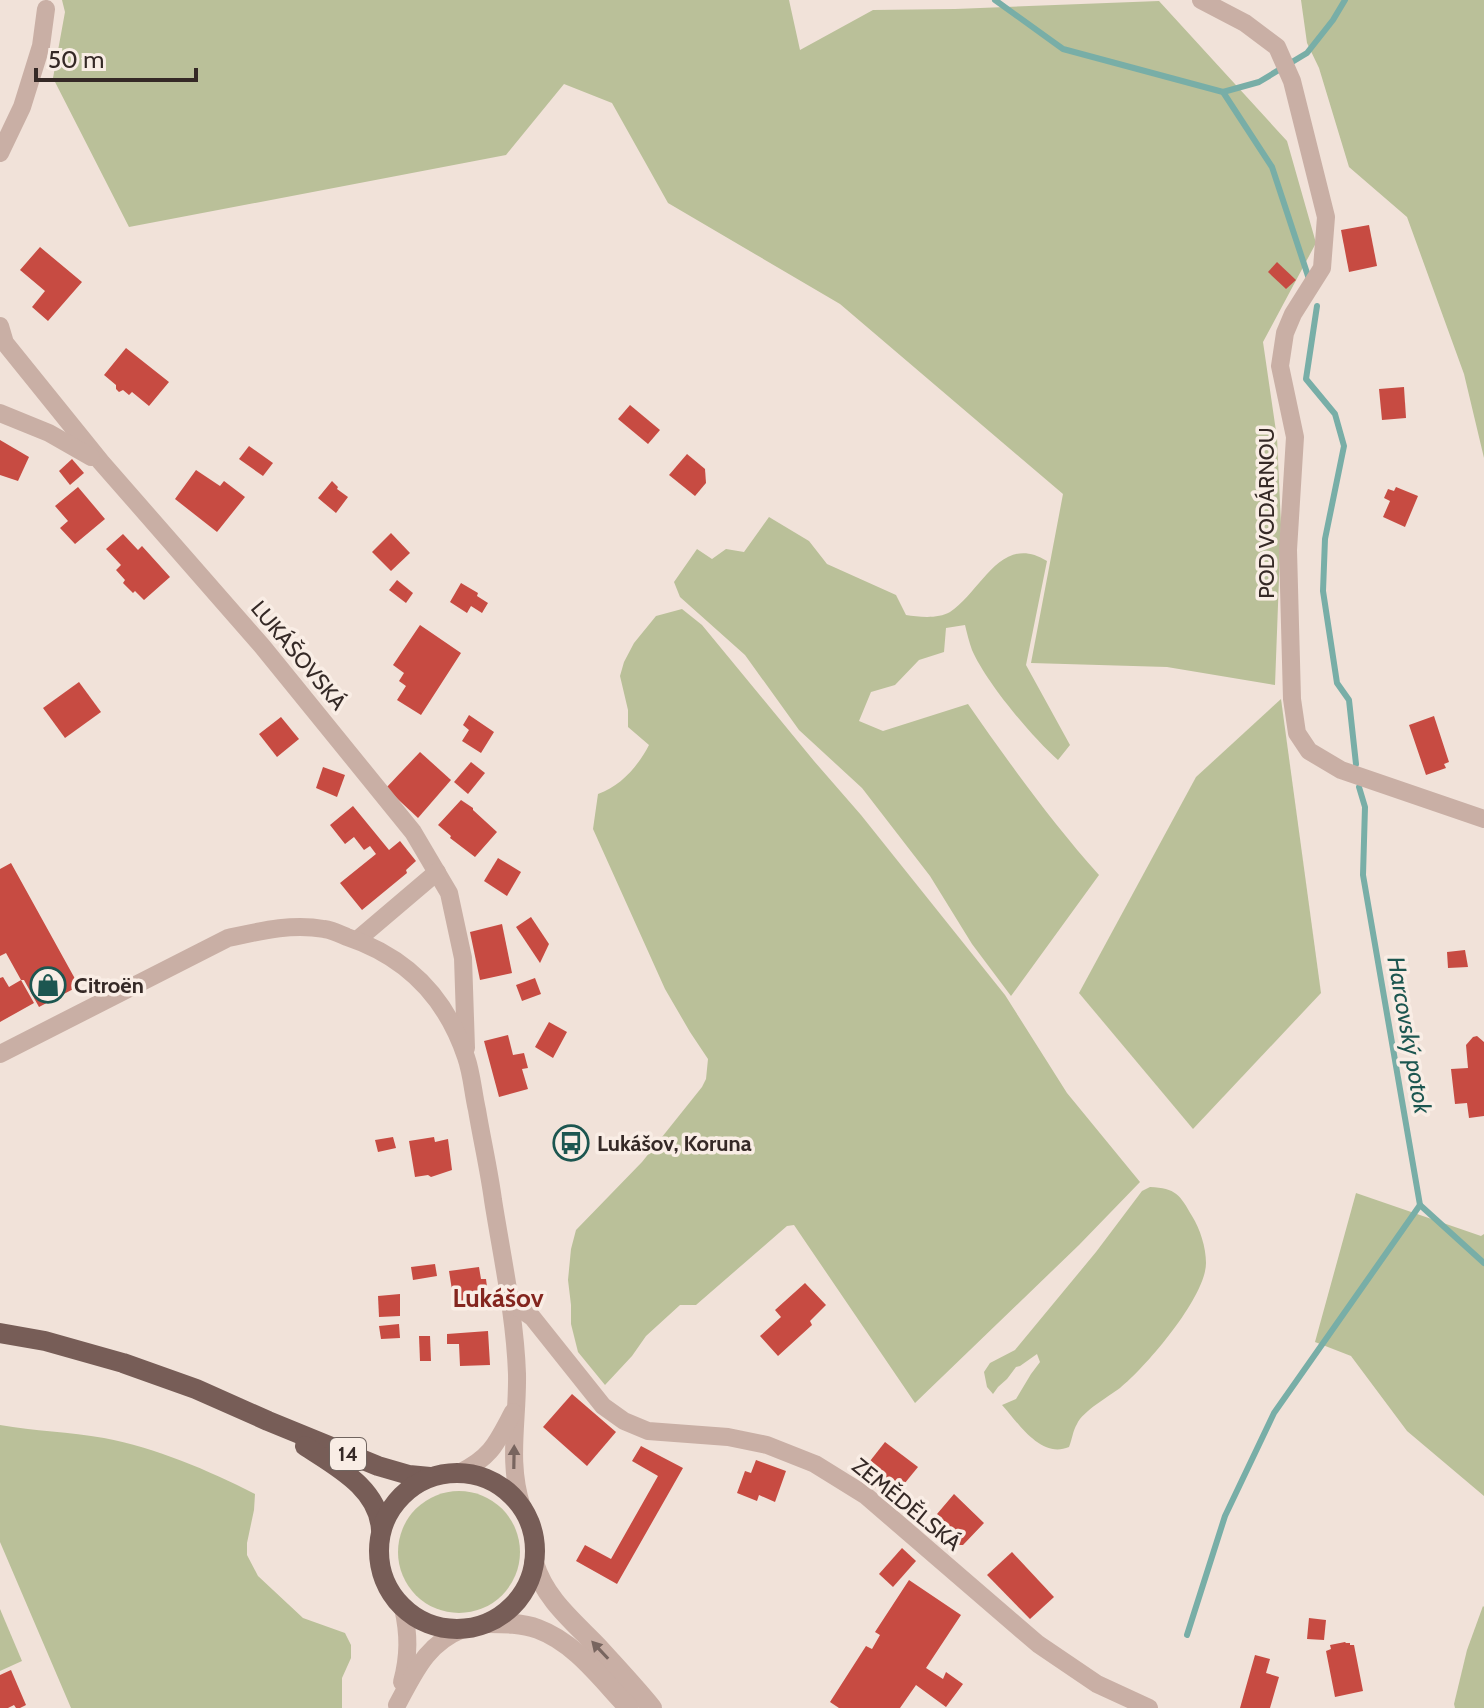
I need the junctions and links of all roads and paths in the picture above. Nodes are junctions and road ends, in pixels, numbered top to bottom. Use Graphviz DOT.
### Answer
graph roads {
  1 [pos="1201,0"];
  2 [pos="46,9"];
  3 [pos="0,153"];
  4 [pos="0,326"];
  5 [pos="0,413"];
  6 [pos="101,462"];
  7 [pos="1484,819"];
  8 [pos="437,872"];
  9 [pos="357,940"];
  10 [pos="0,1054"];
  11 [pos="467,1059"];
  12 [pos="509,1301"];
  13 [pos="0,1333"];
  14 [pos="516,1406"];
  15 [pos="268,1421"];
  16 [pos="459,1473"];
  17 [pos="430,1477"];
  18 [pos="522,1507"];
  19 [pos="381,1530"];
  20 [pos="534,1563"];
  21 [pos="403,1608"];
  22 [pos="488,1623"];
  23 [pos="463,1629"];
  24 [pos="396,1706"];
  25 [pos="629,1708"];
  26 [pos="652,1708"];
  27 [pos="1149,1708"];
  1 -- 7 [label="street, POD VODÁRNOU"];
  2 -- 3 [label="street"];
  4 -- 6 [label="street, LUKÁŠOVSKÁ"];
  5 -- 6 [label="street"];
  6 -- 8 [label="street, LUKÁŠOVSKÁ"];
  8 -- 9 [label="street"];
  8 -- 11 [label="street, LUKÁŠOVSKÁ"];
  9 -- 10 [label="street"];
  9 -- 11 [label="street"];
  11 -- 12 [label="street"];
  12 -- 14 [label="street"];
  12 -- 27 [label="street, ZEMĚDĚLSKÁ"];
  13 -- 15 [label="main road, 14"];
  14 -- 16 [label="street"];
  18 -- 14 [label="street, one-way"];
  15 -- 17 [label="main road, 14"];
  15 -- 19 [label="main road, 14"];
  16 -- 17 [label="main road, 14"];
  16 -- 18 [label="main road, 14"];
  17 -- 19 [label="main road, 14"];
  18 -- 20 [label="main road, 14"];
  19 -- 21 [label="main road, 14"];
  20 -- 22 [label="main road, 14"];
  26 -- 20 [label="street, one-way"];
  21 -- 23 [label="main road, 14"];
  21 -- 24 [label="street"];
  22 -- 23 [label="main road, 14"];
  22 -- 25 [label="street"];
  23 -- 24 [label="street"];
}
